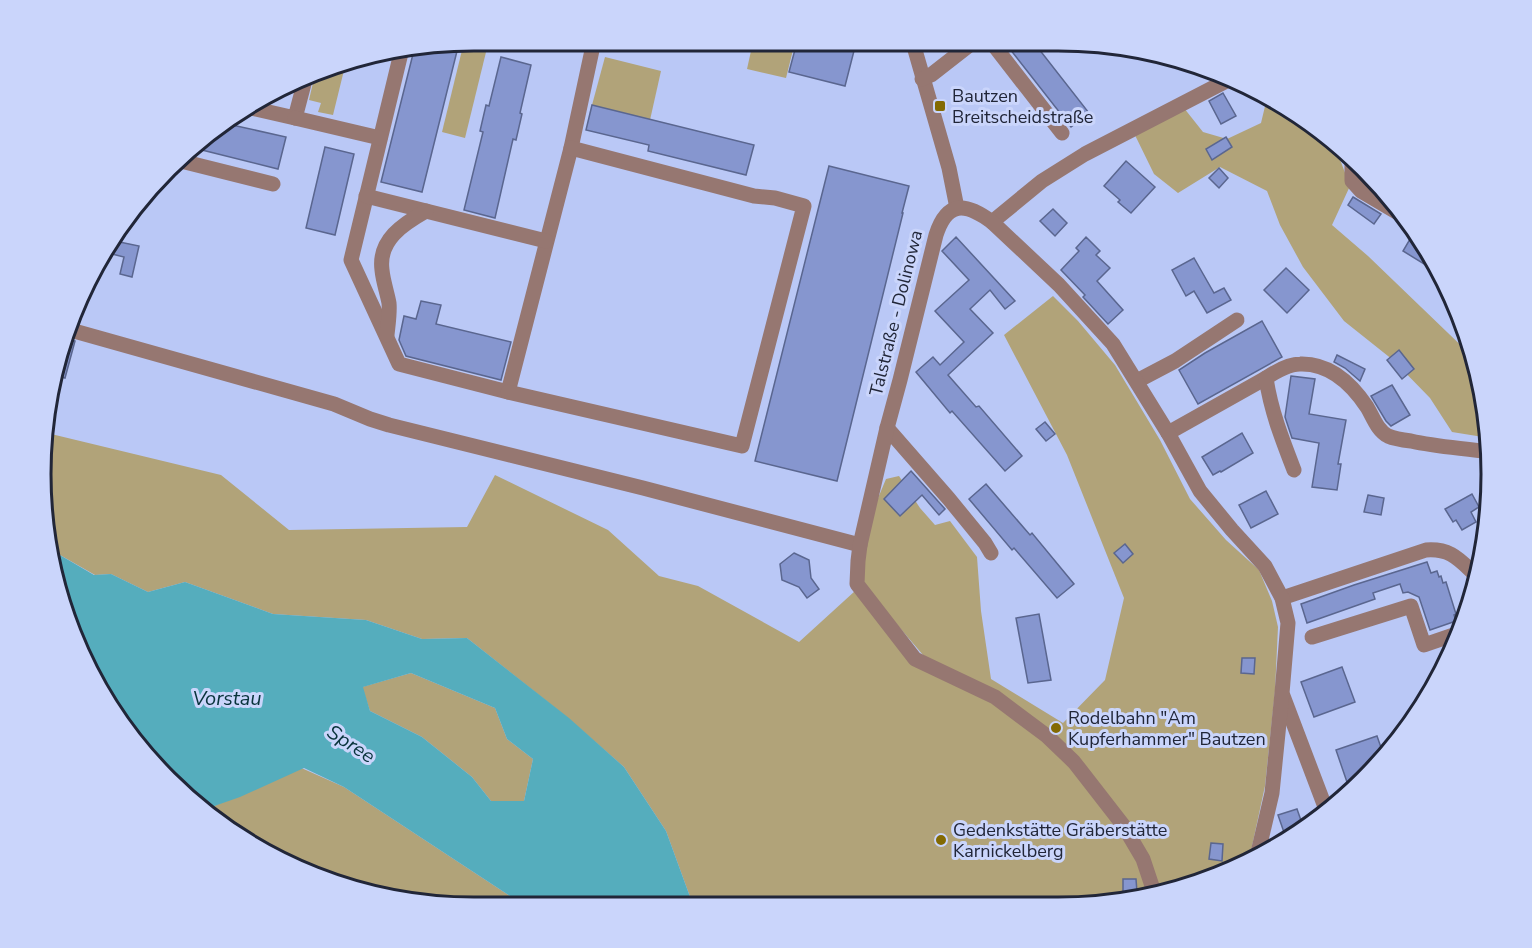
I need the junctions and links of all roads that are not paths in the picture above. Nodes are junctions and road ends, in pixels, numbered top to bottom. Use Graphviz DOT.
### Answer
graph roads {
  1 [pos="592,51"];
  2 [pos="915,51"];
  3 [pos="962,51"];
  4 [pos="998,51"];
  5 [pos="400,58"];
  6 [pos="922,79"];
  7 [pos="1221,84"];
  8 [pos="303,87"];
  9 [pos="259,110"];
  10 [pos="295,118"];
  11 [pos="1062,133"];
  12 [pos="380,138"];
  13 [pos="571,148"];
  14 [pos="188,163"];
  15 [pos="1352,170"];
  16 [pos="273,184"];
  17 [pos="366,196"];
  18 [pos="1384,205"];
  19 [pos="957,208"];
  20 [pos="426,211"];
  21 [pos="992,222"];
  22 [pos="546,241"];
  23 [pos="1237,320"];
  24 [pos="75,332"];
  25 [pos="387,338"];
  26 [pos="1266,378"];
  27 [pos="1137,381"];
  28 [pos="508,392"];
  29 [pos="887,428"];
  30 [pos="1168,433"];
  31 [pos="1480,451"];
  32 [pos="1293,470"];
  33 [pos="860,544"];
  34 [pos="992,554"];
  35 [pos="1470,570"];
  36 [pos="1282,598"];
  37 [pos="1312,637"];
  38 [pos="1449,637"];
  39 [pos="1282,693"];
  40 [pos="1324,803"];
  41 [pos="1260,845"];
  42 [pos="1152,886"];
  1 -- 13 [label="street"];
  2 -- 6 [label="street"];
  3 -- 6 [label="street"];
  4 -- 11 [label="street"];
  5 -- 12 [label="street"];
  6 -- 19 [label="street"];
  7 -- 21 [label="street"];
  8 -- 10 [label="street"];
  9 -- 10 [label="street"];
  10 -- 12 [label="street"];
  12 -- 17 [label="street"];
  13 -- 22 [label="street"];
  13 -- 28 [label="street"];
  14 -- 16 [label="street"];
  15 -- 18 [label="street"];
  17 -- 20 [label="street"];
  17 -- 25 [label="street"];
  19 -- 21 [label="street"];
  19 -- 29 [label="street, Talstraße - Dolinowa"];
  20 -- 22 [label="street"];
  20 -- 25 [label="street"];
  21 -- 27 [label="street"];
  22 -- 28 [label="street"];
  23 -- 27 [label="street"];
  24 -- 33 [label="street"];
  25 -- 28 [label="street"];
  26 -- 30 [label="street"];
  26 -- 31 [label="street"];
  26 -- 32 [label="street"];
  27 -- 30 [label="street"];
  29 -- 33 [label="street, Talstraße - Dolinowa"];
  29 -- 34 [label="street"];
  30 -- 36 [label="street"];
  33 -- 42 [label="street, Talstraße - Dolinowa"];
  35 -- 36 [label="street"];
  36 -- 39 [label="street"];
  37 -- 38 [label="street"];
  39 -- 40 [label="street"];
  39 -- 41 [label="street"];
}
